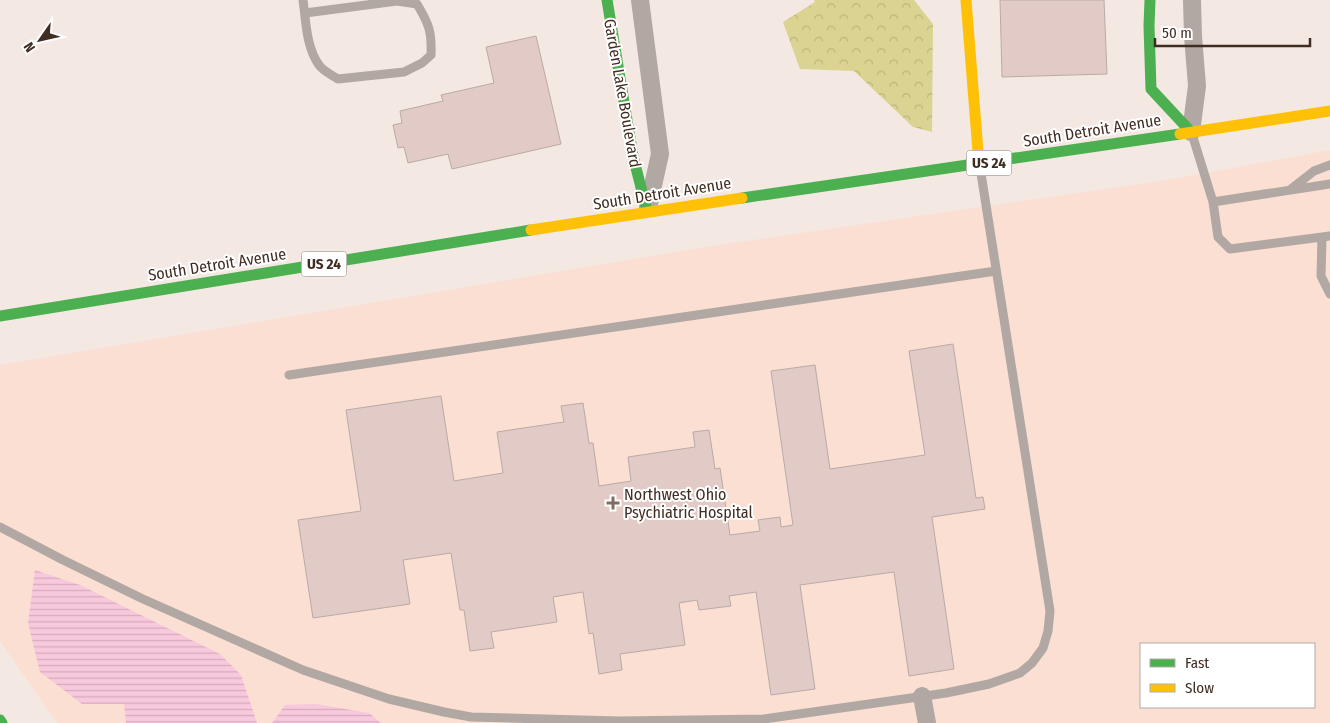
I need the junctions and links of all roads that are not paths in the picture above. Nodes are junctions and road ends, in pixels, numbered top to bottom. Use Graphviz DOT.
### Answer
graph roads {
  1 [pos="303,0"];
  2 [pos="607,0"];
  3 [pos="640,0"];
  4 [pos="966,0"];
  5 [pos="1150,0"];
  6 [pos="1192,0"];
  7 [pos="305,13"];
  8 [pos="1330,111"];
  9 [pos="1192,132"];
  10 [pos="979,164"];
  11 [pos="1330,165"];
  12 [pos="1330,184"];
  13 [pos="1289,190"];
  14 [pos="1213,202"];
  15 [pos="647,211"];
  16 [pos="1326,236"];
  17 [pos="996,271"];
  18 [pos="1330,294"];
  19 [pos="0,316"];
  20 [pos="289,375"];
  21 [pos="0,527"];
  22 [pos="922,696"];
  23 [pos="927,723"];
  1 -- 7 [label="lane"];
  2 -- 15 [label="main road, Garden Lake Boulevard"];
  3 -- 15 [label="street, Garden Lake Boulevard"];
  4 -- 10 [label="main road"];
  5 -- 9 [label="main road"];
  6 -- 9 [label="street"];
  7 -- 7 [label="lane"];
  8 -- 9 [label="main road, South Detroit Avenue / US 24"];
  9 -- 10 [label="main road, South Detroit Avenue / US 24"];
  9 -- 14 [label="lane"];
  10 -- 15 [label="main road, South Detroit Avenue / US 24"];
  10 -- 17 [label="lane"];
  11 -- 13 [label="lane"];
  12 -- 13 [label="lane"];
  13 -- 14 [label="lane"];
  14 -- 16 [label="lane"];
  15 -- 19 [label="main road, South Detroit Avenue / US 24"];
  16 -- 18 [label="lane"];
  17 -- 20 [label="lane"];
  17 -- 22 [label="lane"];
  21 -- 22 [label="lane"];
  22 -- 23 [label="street"];
}
